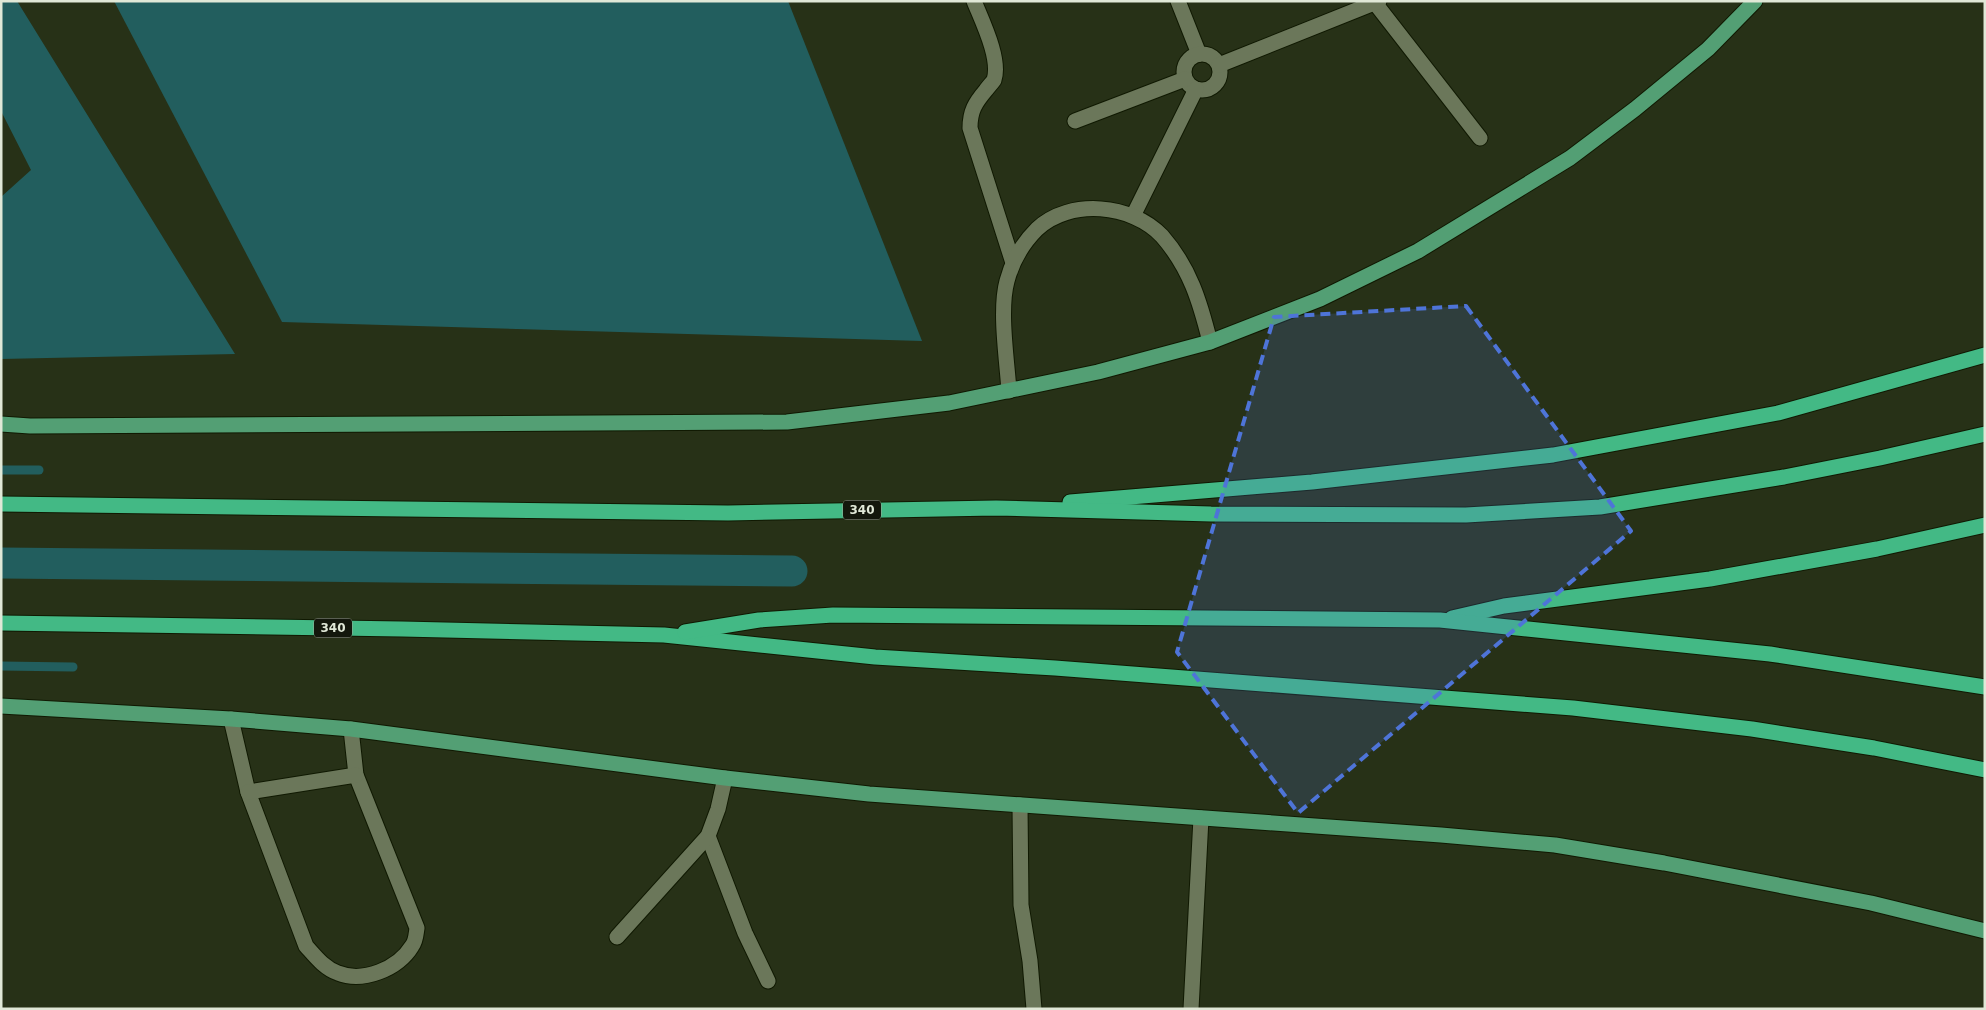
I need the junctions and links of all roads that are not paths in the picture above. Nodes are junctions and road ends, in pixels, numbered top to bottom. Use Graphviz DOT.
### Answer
graph roads {
  1 [pos="974,1"];
  2 [pos="1178,1"];
  3 [pos="1755,1"];
  4 [pos="1377,2"];
  5 [pos="1199,54"];
  6 [pos="1219,64"];
  7 [pos="1185,79"];
  8 [pos="1196,89"];
  9 [pos="1075,121"];
  10 [pos="1480,138"];
  11 [pos="1133,216"];
  12 [pos="1013,263"];
  13 [pos="1210,342"];
  14 [pos="1985,355"];
  15 [pos="1009,391"];
  16 [pos="1,424"];
  17 [pos="1985,434"];
  18 [pos="1,504"];
  19 [pos="996,508"];
  20 [pos="1985,525"];
  21 [pos="1440,620"];
  22 [pos="1,623"];
  23 [pos="664,635"];
  24 [pos="1985,687"];
  25 [pos="1,706"];
  26 [pos="231,719"];
  27 [pos="350,729"];
  28 [pos="1985,770"];
  29 [pos="356,775"];
  30 [pos="725,778"];
  31 [pos="248,792"];
  32 [pos="1020,805"];
  33 [pos="1201,818"];
  34 [pos="708,836"];
  35 [pos="1985,932"];
  36 [pos="617,937"];
  37 [pos="768,981"];
  38 [pos="1034,1009"];
  39 [pos="1192,1009"];
  1 -- 12 [label="street"];
  2 -- 5 [label="street"];
  3 -- 13 [label="main road"];
  4 -- 6 [label="street"];
  4 -- 10 [label="street"];
  5 -- 6 [label="street"];
  5 -- 7 [label="street"];
  6 -- 8 [label="street"];
  7 -- 8 [label="street"];
  7 -- 9 [label="street"];
  8 -- 11 [label="street"];
  11 -- 12 [label="street"];
  11 -- 13 [label="street"];
  12 -- 15 [label="street"];
  13 -- 15 [label="main road"];
  14 -- 19 [label="highway"];
  15 -- 16 [label="main road"];
  17 -- 19 [label="highway"];
  18 -- 19 [label="highway, 340"];
  20 -- 21 [label="highway"];
  21 -- 23 [label="highway"];
  21 -- 24 [label="highway"];
  22 -- 23 [label="highway, 340"];
  23 -- 28 [label="highway"];
  25 -- 26 [label="main road"];
  26 -- 27 [label="main road"];
  26 -- 31 [label="street"];
  27 -- 29 [label="street"];
  27 -- 30 [label="main road"];
  29 -- 31 [label="street"];
  29 -- 31 [label="street"];
  30 -- 32 [label="main road"];
  30 -- 34 [label="street"];
  32 -- 33 [label="main road"];
  32 -- 38 [label="street"];
  33 -- 35 [label="main road"];
  33 -- 39 [label="street"];
  34 -- 36 [label="street"];
  34 -- 37 [label="street"];
}
